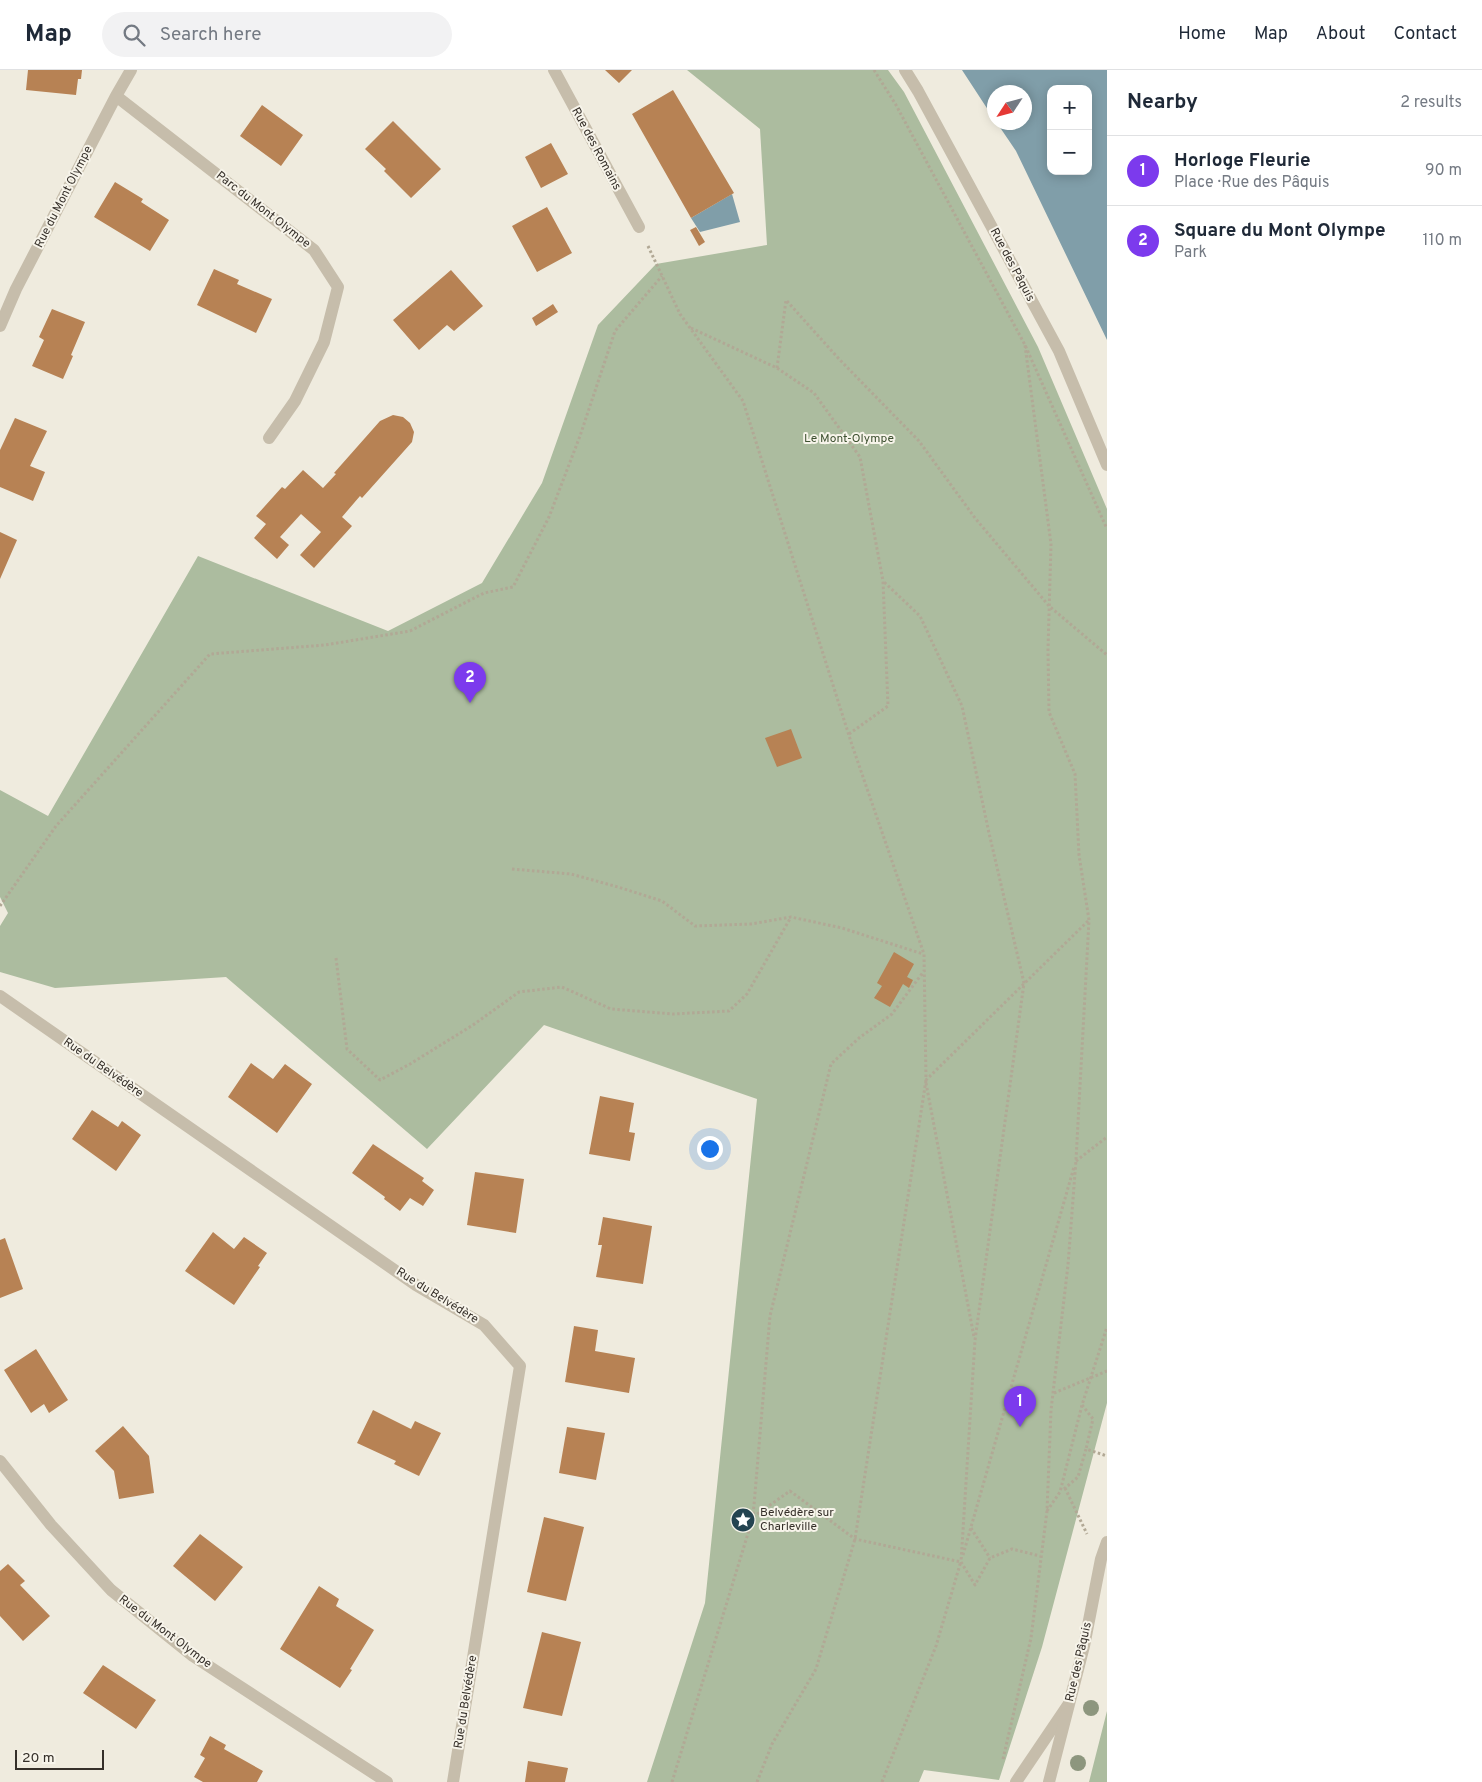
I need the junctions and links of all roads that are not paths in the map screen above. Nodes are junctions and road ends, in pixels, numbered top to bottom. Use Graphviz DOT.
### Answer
graph roads {
  1 [pos="131,70"];
  2 [pos="554,70"];
  3 [pos="905,70"];
  4 [pos="116,96"];
  5 [pos="639,227"];
  6 [pos="0,326"];
  7 [pos="268,438"];
  8 [pos="1107,465"];
  9 [pos="0,996"];
  10 [pos="0,1461"];
  11 [pos="1107,1542"];
  12 [pos="1070,1703"];
  13 [pos="387,1782"];
  14 [pos="454,1782"];
  15 [pos="1016,1782"];
  16 [pos="1049,1782"];
  1 -- 4 [label="street, Rue du Mont Olympe"];
  2 -- 5 [label="street, Rue des Romains"];
  3 -- 8 [label="street, Rue des Pâquis"];
  4 -- 6 [label="street, Rue du Mont Olympe"];
  4 -- 7 [label="street, Parc du Mont Olympe"];
  9 -- 14 [label="street, Rue du Belvédère"];
  10 -- 13 [label="street, Rue du Mont Olympe"];
  11 -- 12 [label="street, Rue des Pâquis"];
  12 -- 15 [label="street"];
  12 -- 16 [label="street, Rue des Pâquis"];
}
